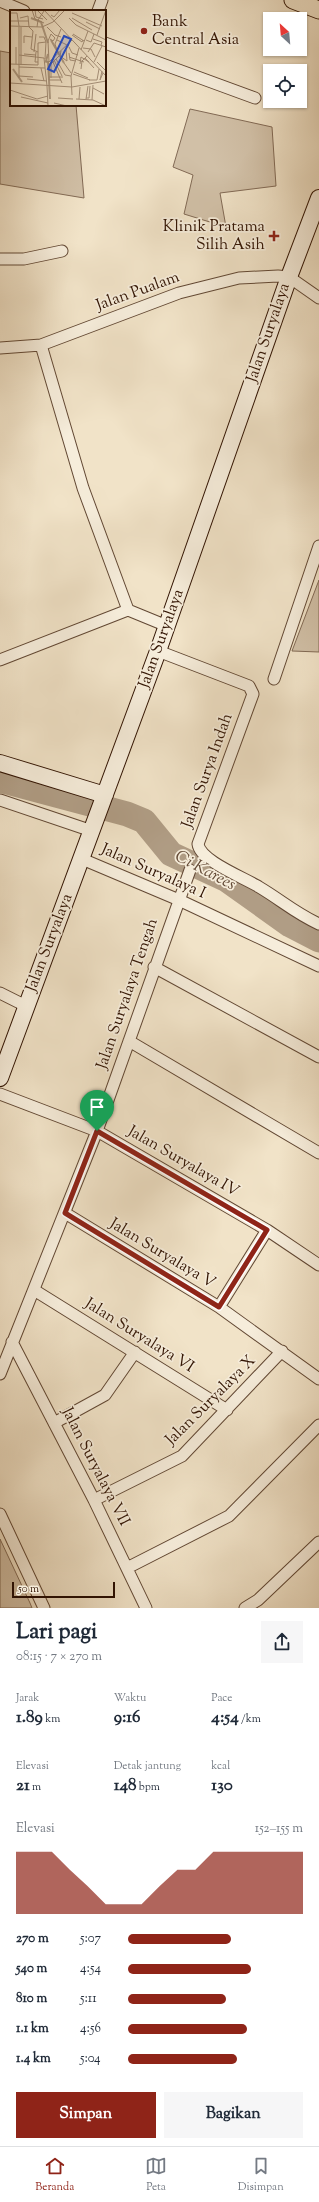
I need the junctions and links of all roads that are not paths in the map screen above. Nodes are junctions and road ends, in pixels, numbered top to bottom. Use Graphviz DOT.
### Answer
graph roads {
  1 [pos="102,0"];
  2 [pos="293,0"];
  3 [pos="0,1"];
  4 [pos="22,10"];
  5 [pos="98,10"];
  6 [pos="319,10"];
  7 [pos="106,43"];
  8 [pos="255,98"];
  9 [pos="319,198"];
  10 [pos="62,251"];
  11 [pos="0,259"];
  12 [pos="289,277"];
  13 [pos="319,298"];
  14 [pos="41,345"];
  15 [pos="0,348"];
  16 [pos="319,546"];
  17 [pos="128,610"];
  18 [pos="167,626"];
  19 [pos="158,651"];
  20 [pos="0,660"];
  21 [pos="274,679"];
  22 [pos="0,763"];
  23 [pos="103,799"];
  24 [pos="0,800"];
  25 [pos="93,827"];
  26 [pos="82,859"];
  27 [pos="190,870"];
  28 [pos="179,900"];
  29 [pos="319,924"];
  30 [pos="319,966"];
  31 [pos="154,967"];
  32 [pos="0,993"];
  33 [pos="26,1006"];
  34 [pos="129,1041"];
  35 [pos="319,1057"];
  36 [pos="0,1078"];
  37 [pos="0,1094"];
  38 [pos="97,1131"];
  39 [pos="319,1154"];
  40 [pos="65,1213"];
  41 [pos="267,1230"];
  42 [pos="318,1261"];
  43 [pos="34,1290"];
  44 [pos="219,1307"];
  45 [pos="12,1342"];
  46 [pos="282,1351"];
  47 [pos="135,1352"];
  48 [pos="0,1374"];
  49 [pos="319,1379"];
  50 [pos="228,1410"];
  51 [pos="54,1423"];
  52 [pos="319,1425"];
  53 [pos="94,1500"];
  54 [pos="0,1514"];
  55 [pos="319,1542"];
  56 [pos="127,1568"];
  57 [pos="44,1608"];
  58 [pos="146,1608"];
  59 [pos="245,1608"];
  1 -- 5 [label="street"];
  2 -- 6 [label="main road"];
  3 -- 4 [label="street"];
  7 -- 8 [label="street"];
  9 -- 12 [label="street, Jalan Suryalaya"];
  10 -- 11 [label="street"];
  12 -- 13 [label="street"];
  12 -- 14 [label="street, Jalan Pualam"];
  12 -- 18 [label="street, Jalan Suryalaya"];
  14 -- 15 [label="street, Jalan Pualam"];
  14 -- 17 [label="street"];
  16 -- 21 [label="street"];
  17 -- 18 [label="street"];
  17 -- 20 [label="street"];
  18 -- 19 [label="street, Jalan Suryalaya"];
  19 -- 23 [label="street, Jalan Suryalaya"];
  19 -- 29 [label="street, Jalan Surya Indah"];
  22 -- 23 [label="street"];
  23 -- 25 [label="street, Jalan Suryalaya"];
  24 -- 25 [label="street"];
  25 -- 26 [label="street, Jalan Suryalaya"];
  26 -- 28 [label="street, Jalan Suryalaya I"];
  26 -- 33 [label="street, Jalan Suryalaya"];
  27 -- 28 [label="street, Jalan Suryalaya Tengah"];
  28 -- 30 [label="street, Jalan Suryalaya I"];
  28 -- 31 [label="street, Jalan Suryalaya Tengah"];
  31 -- 34 [label="street, Jalan Suryalaya Tengah"];
  31 -- 35 [label="street"];
  32 -- 33 [label="street"];
  33 -- 36 [label="street, Jalan Suryalaya"];
  34 -- 38 [label="street, Jalan Suryalaya Tengah"];
  34 -- 39 [label="street"];
  37 -- 38 [label="street, Jalan Suryalaya IV"];
  38 -- 40 [label="street, Jalan Suryalaya Tengah"];
  38 -- 41 [label="street, Jalan Suryalaya IV"];
  40 -- 43 [label="street, Jalan Suryalaya Tengah"];
  40 -- 44 [label="street, Jalan Suryalaya V"];
  41 -- 42 [label="street, Jalan Suryalaya IV"];
  41 -- 44 [label="street"];
  43 -- 45 [label="street, Jalan Suryalaya Tengah"];
  43 -- 47 [label="street, Jalan Suryalaya VI"];
  44 -- 46 [label="street, Jalan Suryalaya V"];
  45 -- 48 [label="street, Jalan Suryalaya Tengah"];
  45 -- 51 [label="street, Jalan Suryalaya VII"];
  46 -- 49 [label="street, Jalan Suryalaya V"];
  46 -- 50 [label="street, Jalan Suryalaya X"];
  47 -- 50 [label="street, Jalan Suryalaya VI"];
  47 -- 51 [label="street"];
  50 -- 53 [label="street, Jalan Suryalaya X"];
  51 -- 53 [label="street, Jalan Suryalaya VII"];
  52 -- 56 [label="street"];
  53 -- 56 [label="street, Jalan Suryalaya VII"];
  54 -- 57 [label="street"];
  55 -- 59 [label="street"];
  56 -- 58 [label="street, Jalan Suryalaya VII"];
}
